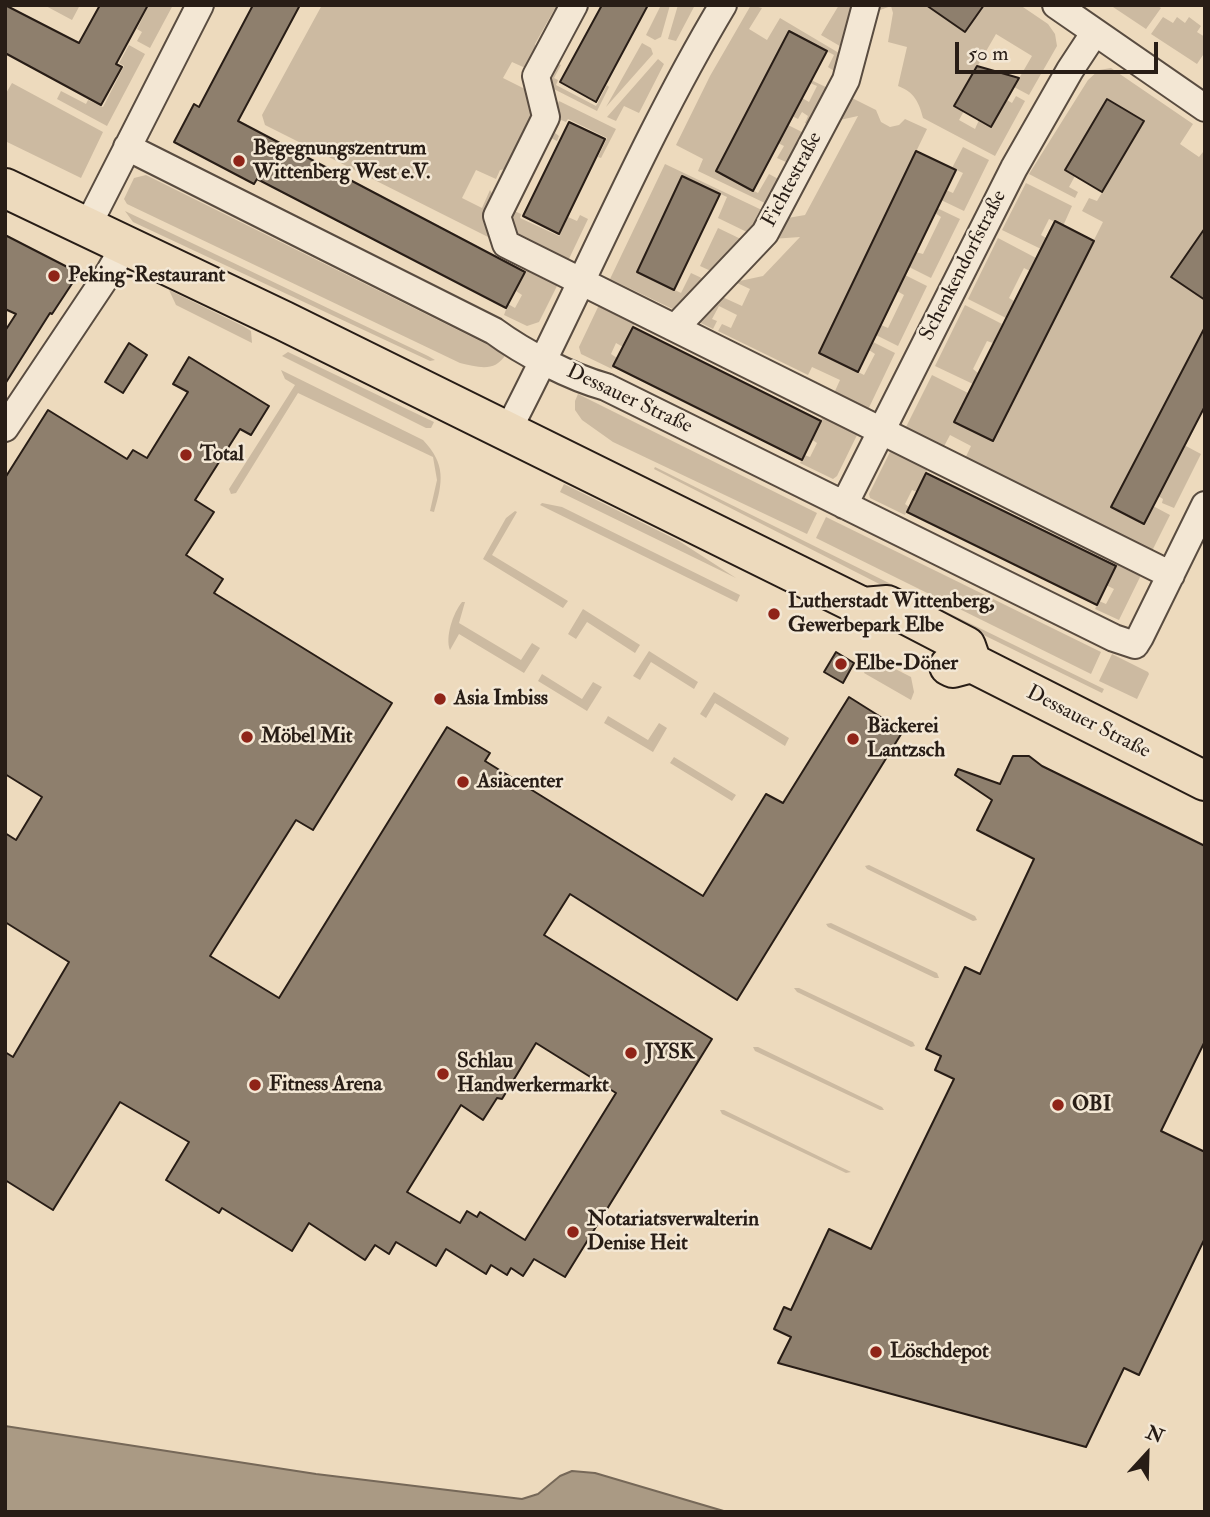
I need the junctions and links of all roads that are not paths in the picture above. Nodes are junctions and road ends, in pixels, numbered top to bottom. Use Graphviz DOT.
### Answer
graph roads {
  1 [pos="201,5"];
  2 [pos="574,5"];
  3 [pos="723,5"];
  4 [pos="866,5"];
  5 [pos="1056,5"];
  6 [pos="1095,32"];
  7 [pos="1205,108"];
  8 [pos="127,147"];
  9 [pos="5,188"];
  10 [pos="87,227"];
  11 [pos="125,245"];
  12 [pos="583,281"];
  13 [pos="675,328"];
  14 [pos="545,360"];
  15 [pos="5,428"];
  16 [pos="880,431"];
  17 [pos="507,432"];
  18 [pos="844,505"];
  19 [pos="1205,505"];
  20 [pos="1171,575"];
  21 [pos="1205,781"];
  1 -- 8 [label="street"];
  2 -- 12 [label="street"];
  3 -- 12 [label="street"];
  4 -- 13 [label="street, Fichtestraße"];
  5 -- 6 [label="street"];
  6 -- 7 [label="street"];
  6 -- 16 [label="street, Schenkendorfstraße"];
  8 -- 10 [label="street"];
  8 -- 14 [label="street, Dessauer Straße"];
  9 -- 10 [label="main road, Dessauer Straße"];
  10 -- 11 [label="main road, Dessauer Straße"];
  11 -- 15 [label="street"];
  11 -- 17 [label="main road, Dessauer Straße"];
  12 -- 13 [label="street"];
  12 -- 14 [label="street"];
  13 -- 16 [label="street"];
  14 -- 17 [label="street"];
  14 -- 18 [label="street, Dessauer Straße"];
  16 -- 18 [label="street, Schenkendorfstraße"];
  16 -- 20 [label="street"];
  17 -- 21 [label="main road, Dessauer Straße"];
  18 -- 20 [label="street, Dessauer Straße"];
  19 -- 20 [label="street"];
}
